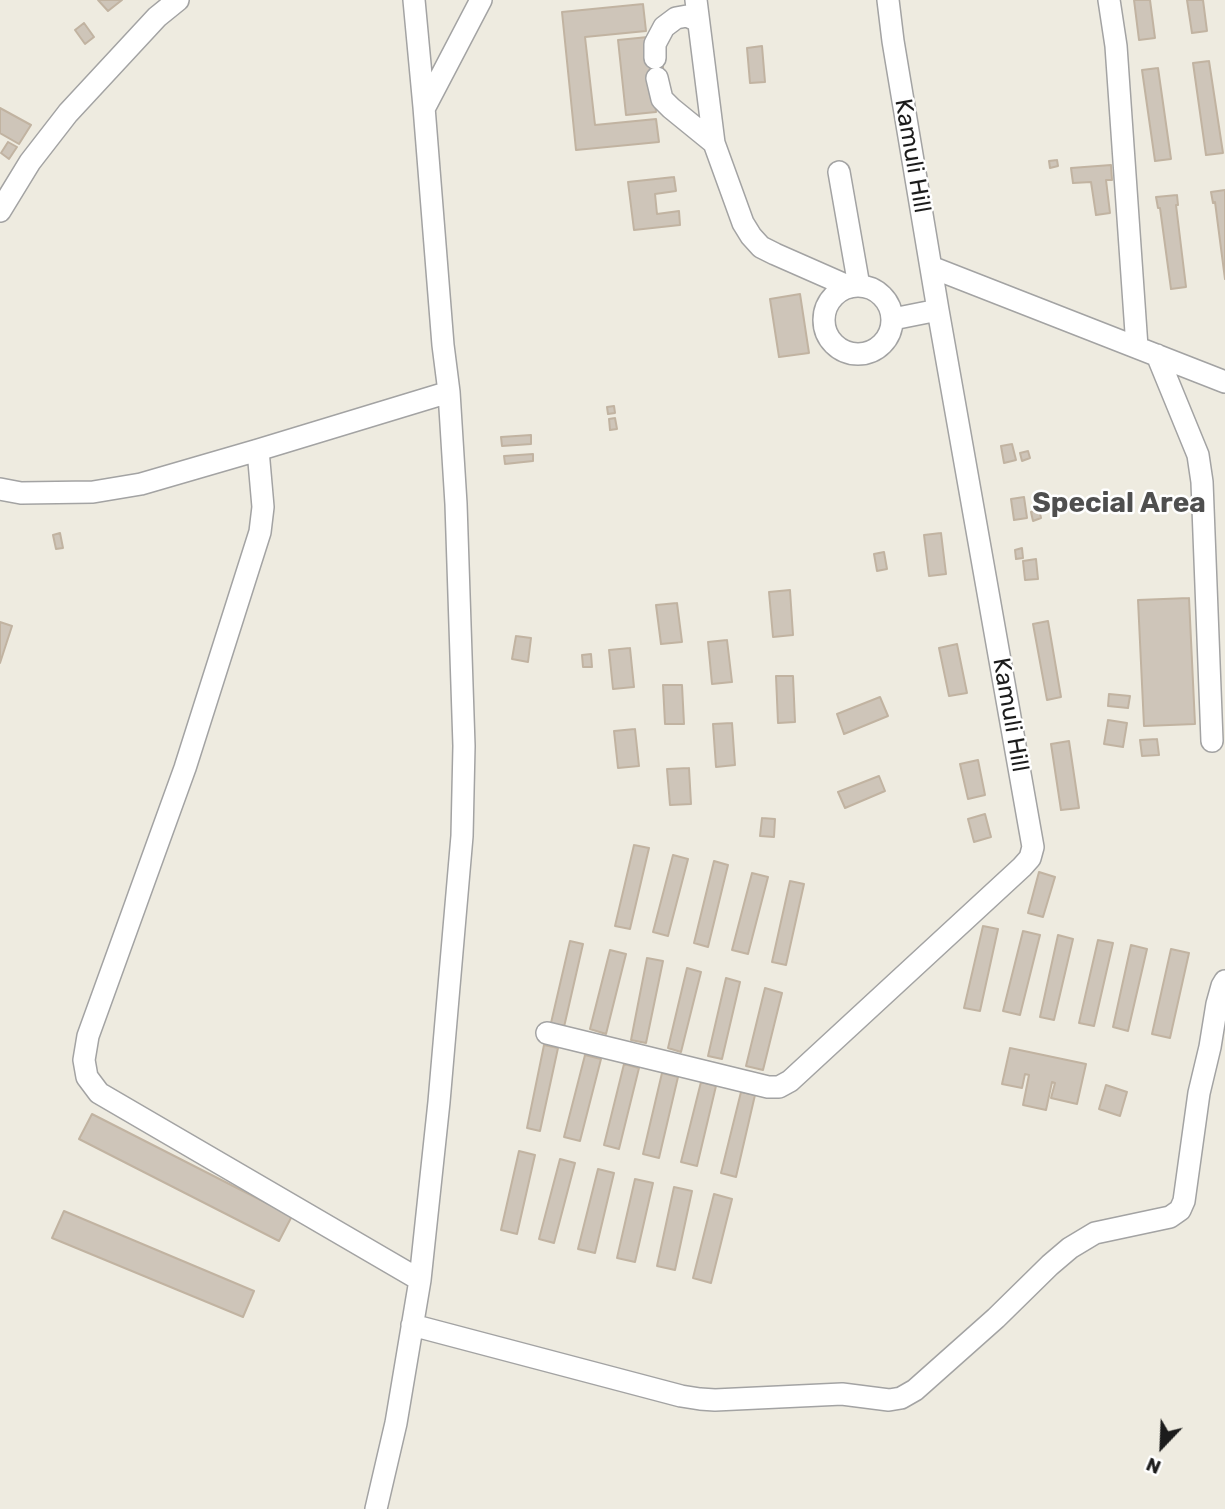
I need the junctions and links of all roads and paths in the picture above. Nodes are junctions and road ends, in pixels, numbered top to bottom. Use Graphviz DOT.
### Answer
graph roads {
  1 [pos="178,0"];
  2 [pos="414,0"];
  3 [pos="481,0"];
  4 [pos="888,0"];
  5 [pos="1109,0"];
  6 [pos="697,10"];
  7 [pos="424,107"];
  8 [pos="714,143"];
  9 [pos="839,172"];
  10 [pos="0,211"];
  11 [pos="931,267"];
  12 [pos="854,286"];
  13 [pos="938,310"];
  14 [pos="893,318"];
  15 [pos="1137,347"];
  16 [pos="1157,355"];
  17 [pos="1225,382"];
  18 [pos="449,392"];
  19 [pos="258,450"];
  20 [pos="0,489"];
  21 [pos="1212,741"];
  22 [pos="1225,981"];
  23 [pos="547,1033"];
  24 [pos="420,1280"];
  25 [pos="412,1325"];
  26 [pos="376,1509"];
  1 -- 10 [label="street"];
  2 -- 7 [label="street"];
  3 -- 7 [label="street"];
  4 -- 11 [label="street, Kamuli Hill"];
  5 -- 15 [label="street"];
  6 -- 8 [label="street"];
  6 -- 8 [label="street"];
  7 -- 18 [label="street"];
  8 -- 12 [label="street"];
  9 -- 12 [label="street"];
  11 -- 13 [label="street, Kamuli Hill"];
  11 -- 15 [label="street"];
  12 -- 14 [label="street"];
  12 -- 14 [label="street"];
  13 -- 14 [label="street"];
  13 -- 23 [label="street, Kamuli Hill"];
  15 -- 16 [label="street"];
  16 -- 17 [label="street"];
  16 -- 21 [label="street"];
  18 -- 19 [label="street"];
  18 -- 24 [label="street"];
  19 -- 20 [label="street"];
  19 -- 24 [label="street"];
  22 -- 25 [label="street"];
  24 -- 25 [label="street"];
  25 -- 26 [label="street"];
}
